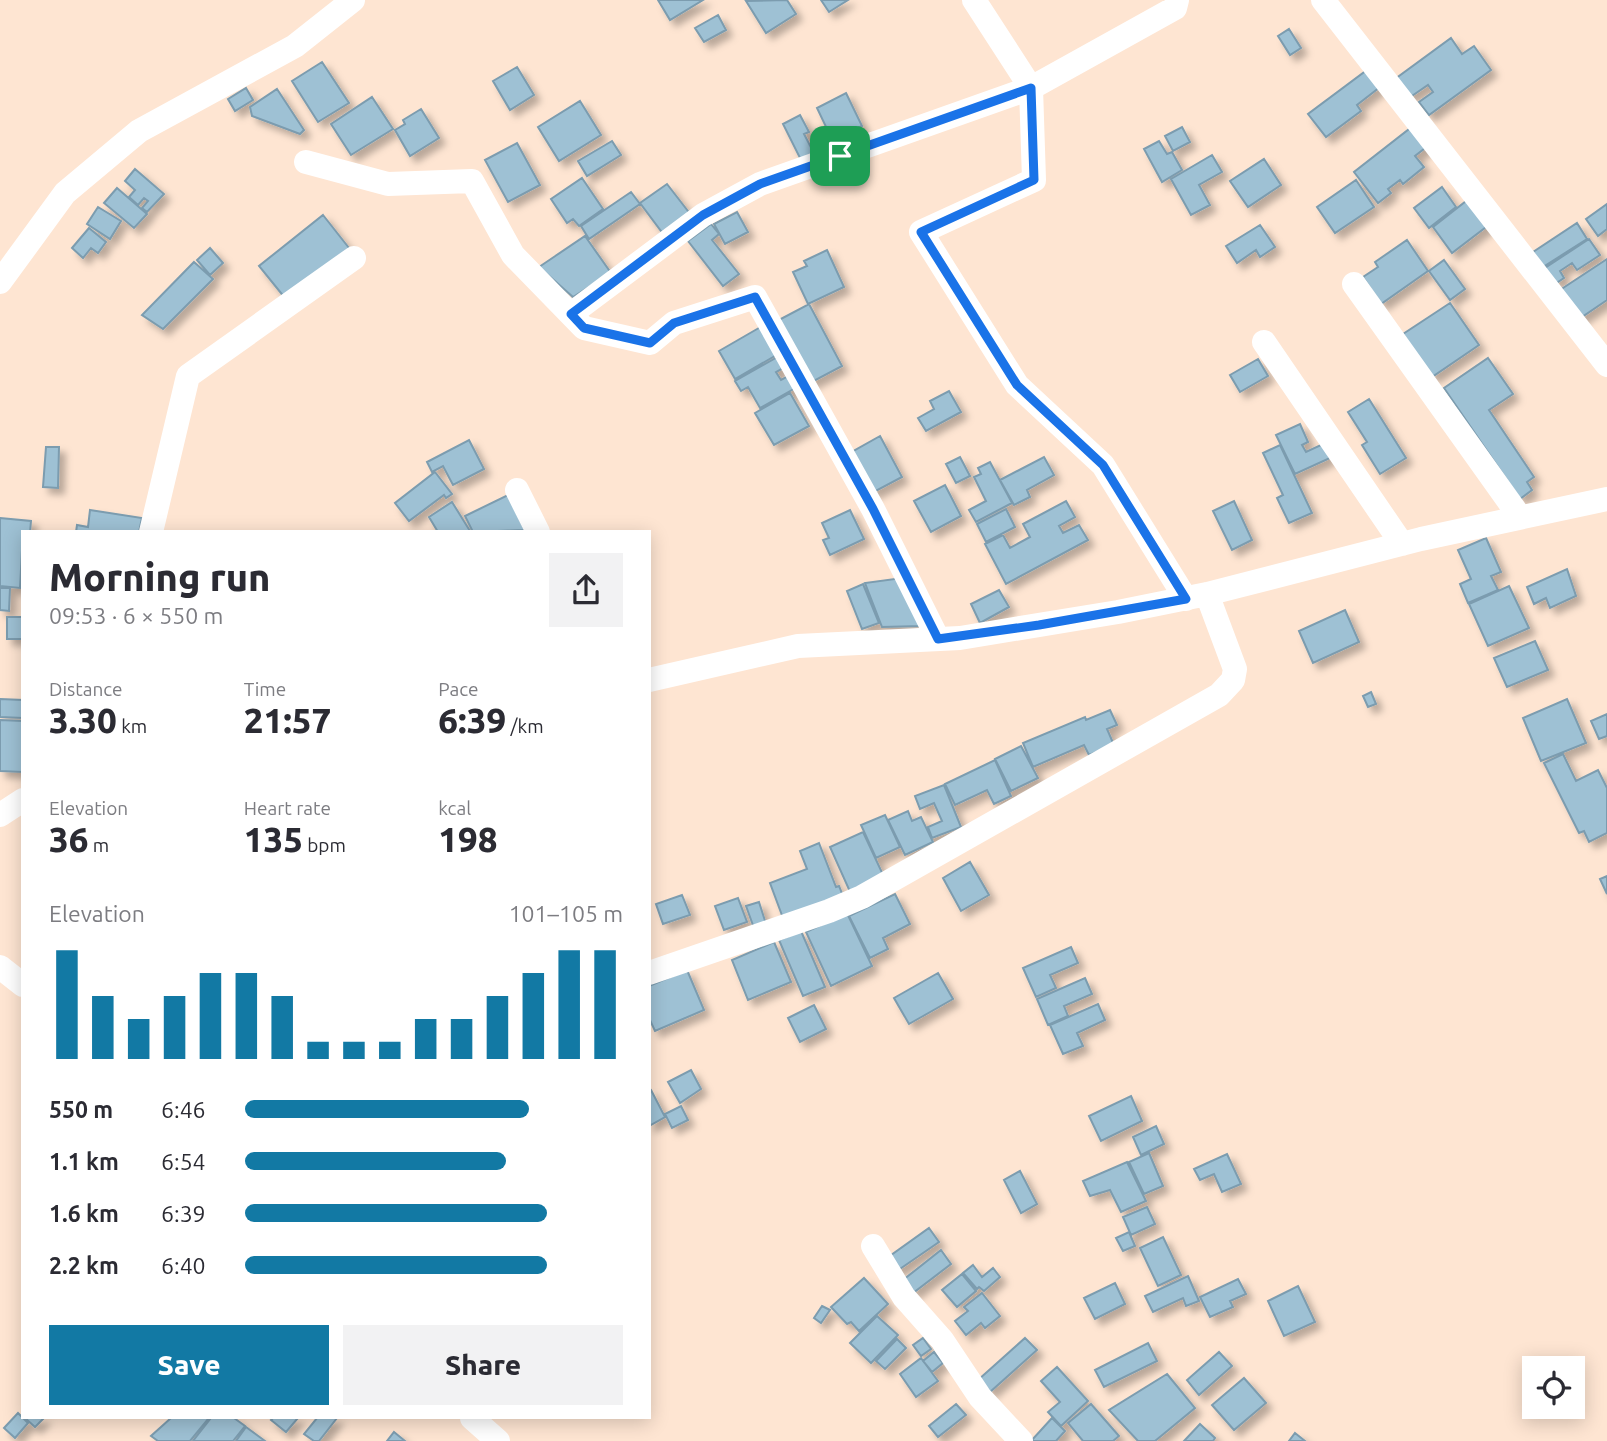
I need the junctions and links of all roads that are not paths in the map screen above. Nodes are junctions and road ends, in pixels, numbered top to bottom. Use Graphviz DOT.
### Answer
graph roads {
  1 [pos="353,0"];
  2 [pos="974,0"];
  3 [pos="1177,0"];
  4 [pos="1323,0"];
  5 [pos="1031,88"];
  6 [pos="306,162"];
  7 [pos="354,258"];
  8 [pos="0,282"];
  9 [pos="1354,284"];
  10 [pos="571,314"];
  11 [pos="1264,342"];
  12 [pos="1607,365"];
  13 [pos="517,490"];
  14 [pos="1607,499"];
  15 [pos="1520,517"];
  16 [pos="151,530"];
  17 [pos="537,530"];
  18 [pos="1402,544"];
  19 [pos="1196,596"];
  20 [pos="938,639"];
  21 [pos="651,680"];
  22 [pos="21,801"];
  23 [pos="0,815"];
  24 [pos="0,967"];
  25 [pos="651,972"];
  26 [pos="21,983"];
  27 [pos="873,1247"];
  28 [pos="473,1419"];
  29 [pos="498,1441"];
  30 [pos="1021,1441"];
  1 -- 8 [label="street"];
  2 -- 5 [label="street"];
  3 -- 5 [label="street"];
  4 -- 12 [label="street"];
  5 -- 10 [label="street"];
  5 -- 19 [label="street"];
  6 -- 10 [label="street"];
  7 -- 16 [label="street"];
  9 -- 15 [label="street"];
  10 -- 20 [label="street"];
  11 -- 18 [label="street"];
  13 -- 17 [label="street"];
  14 -- 15 [label="street"];
  15 -- 18 [label="street"];
  18 -- 19 [label="street"];
  19 -- 20 [label="street"];
  19 -- 25 [label="street"];
  20 -- 21 [label="street"];
  22 -- 23 [label="street"];
  24 -- 26 [label="street"];
  27 -- 30 [label="street"];
  28 -- 29 [label="street"];
}
